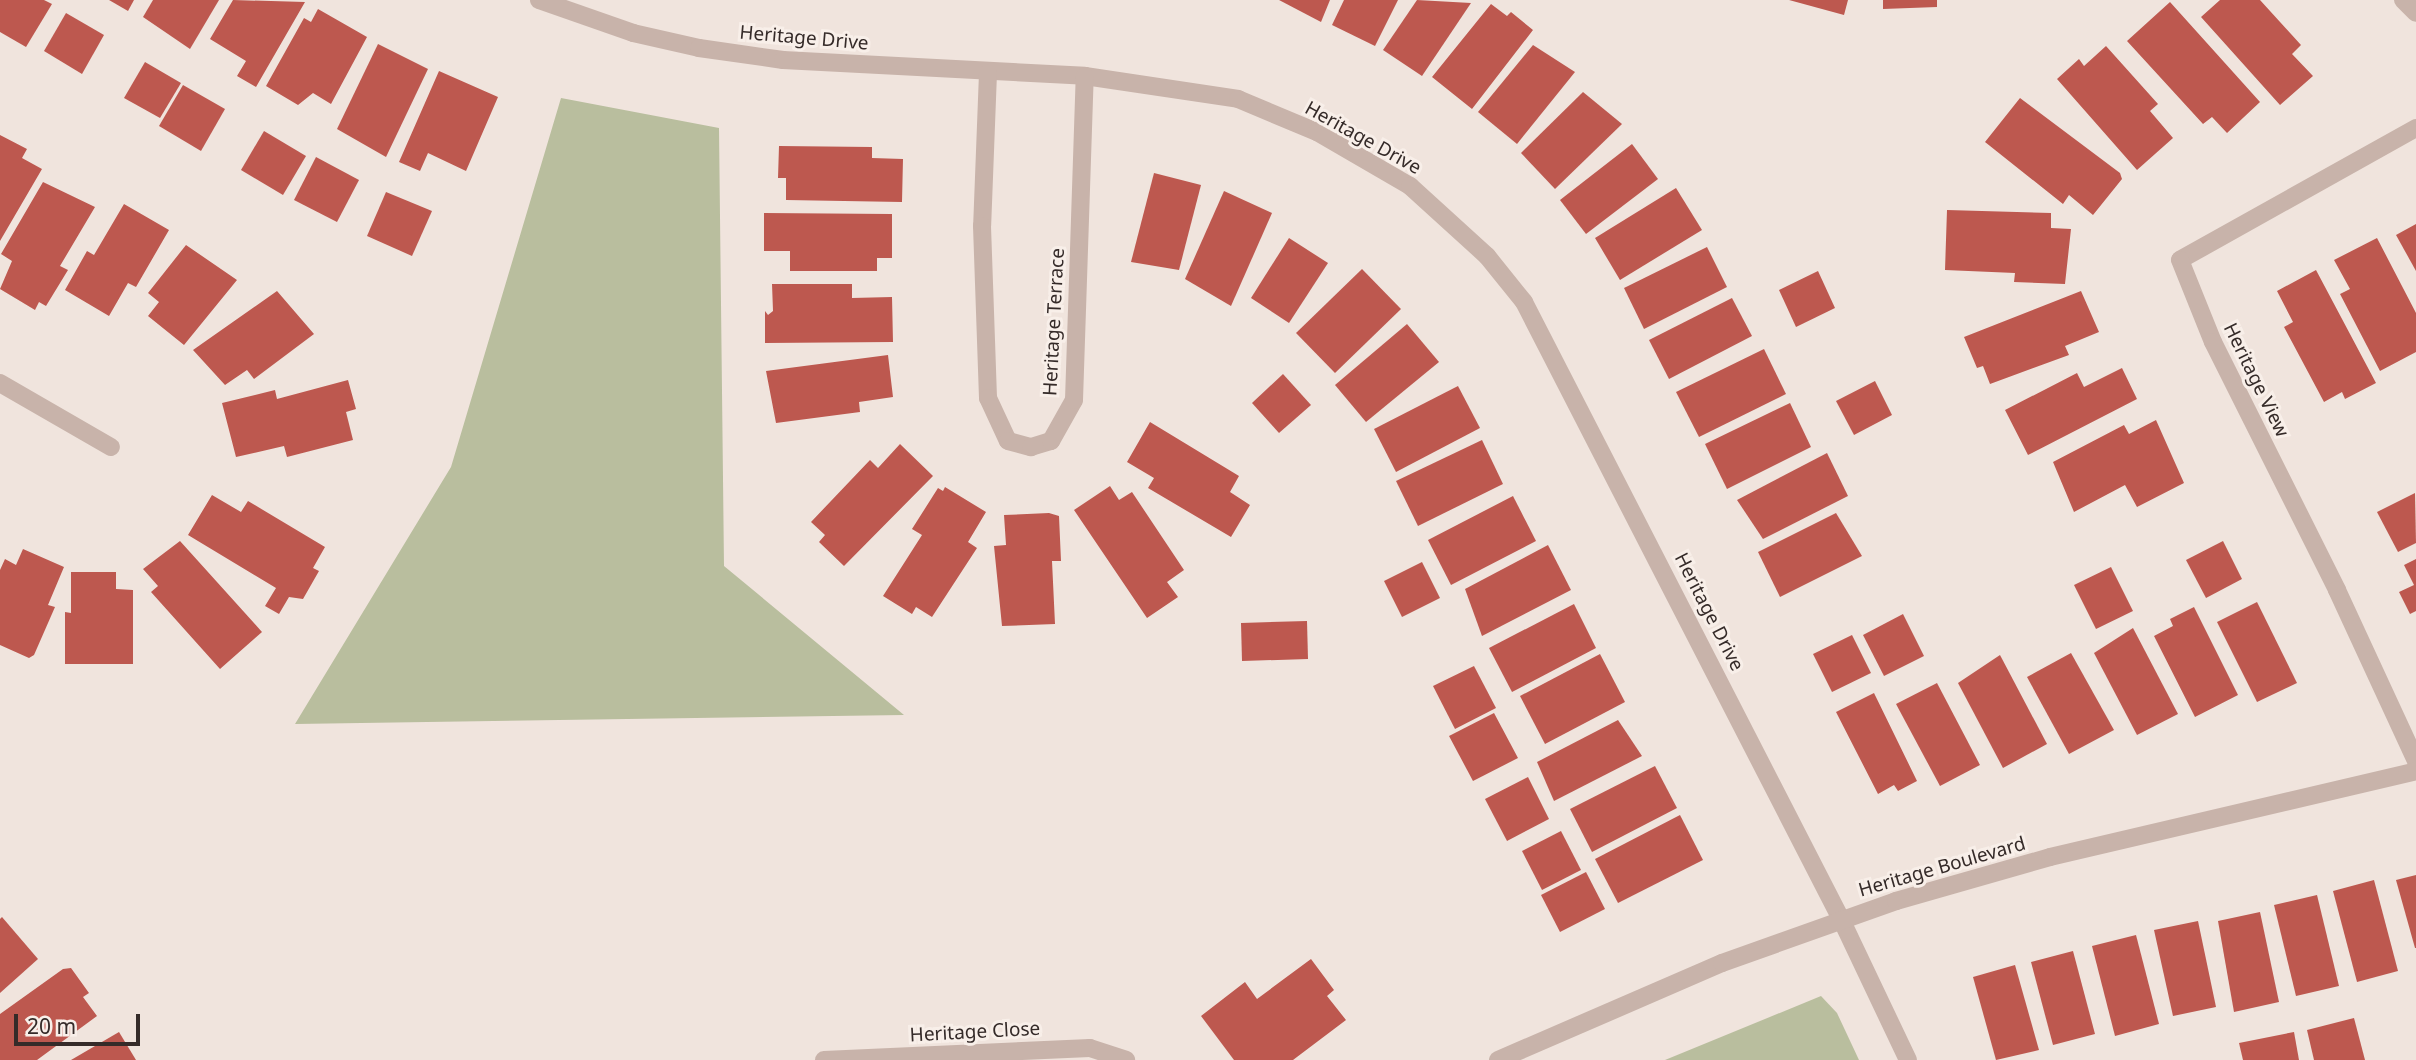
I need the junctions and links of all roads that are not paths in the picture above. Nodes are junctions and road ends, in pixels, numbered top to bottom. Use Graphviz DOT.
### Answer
graph roads {
  1 [pos="539,0"];
  2 [pos="2403,0"];
  3 [pos="574,6"];
  4 [pos="2416,13"];
  5 [pos="988,73"];
  6 [pos="1085,76"];
  7 [pos="2416,128"];
  8 [pos="0,383"];
  9 [pos="111,447"];
  10 [pos="2416,761"];
  11 [pos="2416,771"];
  12 [pos="1841,919"];
  13 [pos="824,1060"];
  14 [pos="1126,1060"];
  15 [pos="1498,1060"];
  16 [pos="1908,1060"];
  1 -- 3 [label="street, Heritage Drive"];
  2 -- 4 [label="street"];
  3 -- 5 [label="street, Heritage Drive"];
  5 -- 6 [label="street, Heritage Drive"];
  5 -- 6 [label="street, Heritage Terrace"];
  6 -- 12 [label="street, Heritage Drive"];
  7 -- 10 [label="street, Heritage View"];
  8 -- 9 [label="street"];
  11 -- 12 [label="street, Heritage Boulevard"];
  12 -- 15 [label="street, Heritage Boulevard"];
  12 -- 16 [label="street, Heritage Drive"];
  13 -- 14 [label="street, Heritage Close"];
}
